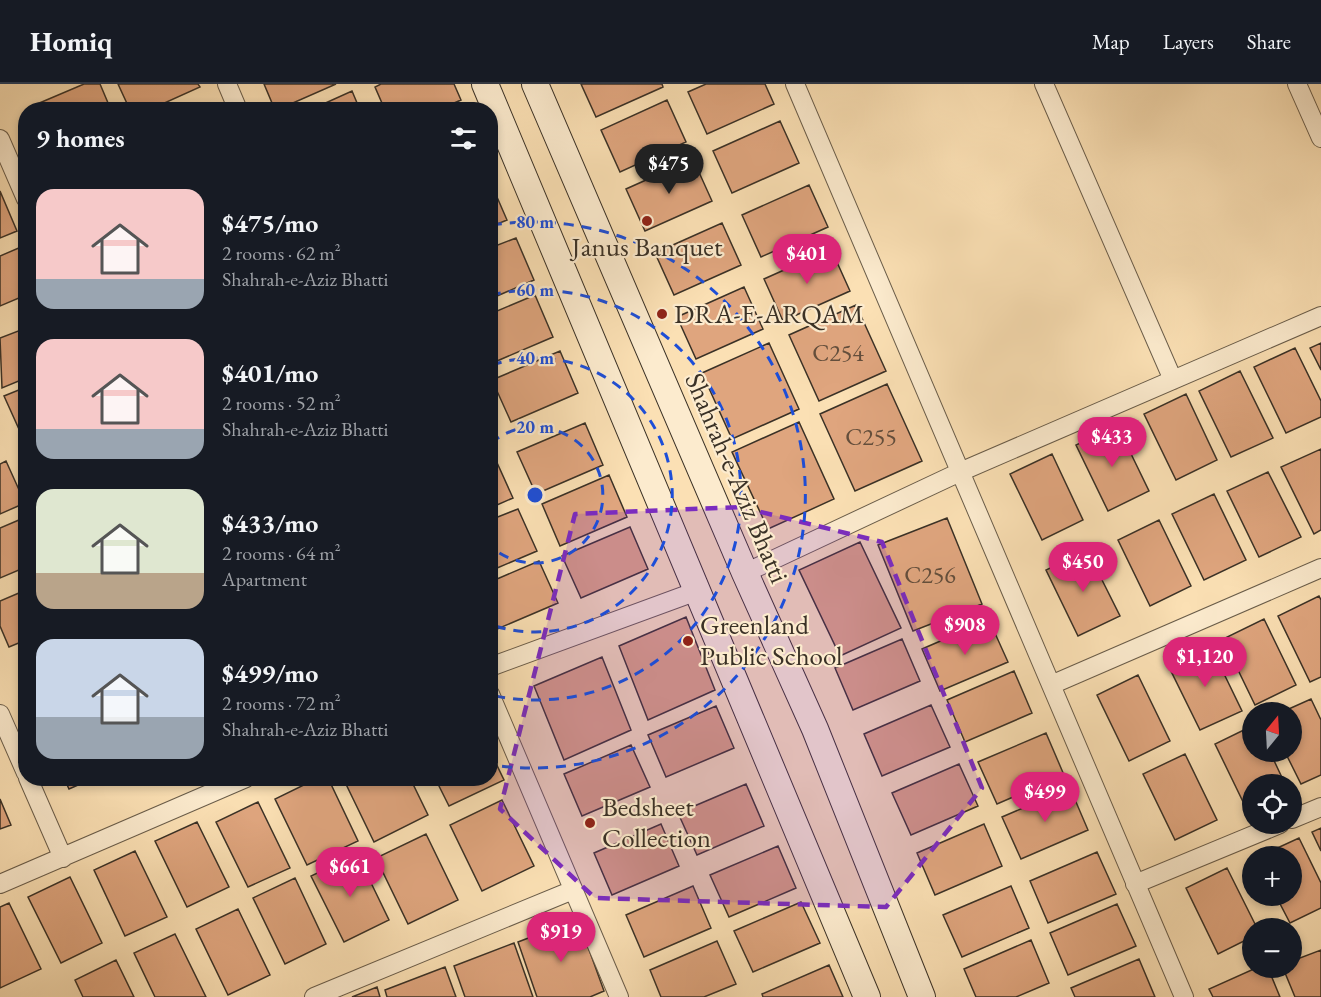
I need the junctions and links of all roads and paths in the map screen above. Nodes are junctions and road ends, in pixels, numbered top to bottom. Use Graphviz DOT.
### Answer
graph roads {
  1 [pos="227,84"];
  2 [pos="486,84"];
  3 [pos="535,84"];
  4 [pos="795,84"];
  5 [pos="1044,84"];
  6 [pos="1297,84"];
  7 [pos="235,102"];
  8 [pos="493,102"];
  9 [pos="498,113"];
  10 [pos="1321,138"];
  11 [pos="0,139"];
  12 [pos="18,181"];
  13 [pos="1321,316"];
  14 [pos="1173,380"];
  15 [pos="960,472"];
  16 [pos="1321,568"];
  17 [pos="745,573"];
  18 [pos="697,591"];
  19 [pos="498,664"];
  20 [pos="1051,685"];
  21 [pos="498,713"];
  22 [pos="0,714"];
  23 [pos="18,755"];
  24 [pos="32,786"];
  25 [pos="228,786"];
  26 [pos="1321,807"];
  27 [pos="1302,815"];
  28 [pos="1256,834"];
  29 [pos="63,858"];
  30 [pos="1135,884"];
  31 [pos="0,885"];
  32 [pos="573,890"];
  33 [pos="314,997"];
  34 [pos="619,997"];
  35 [pos="867,997"];
  36 [pos="922,997"];
  37 [pos="1184,997"];
  1 -- 7 [label="street"];
  2 -- 8 [label="main road"];
  3 -- 17 [label="main road, Shahrah-e-Aziz Bhatti"];
  4 -- 15 [label="street"];
  5 -- 14 [label="street"];
  6 -- 10 [label="street"];
  9 -- 18 [label="main road"];
  11 -- 12 [label="street"];
  13 -- 14 [label="street"];
  14 -- 15 [label="street"];
  15 -- 17 [label="street"];
  15 -- 20 [label="street"];
  16 -- 20 [label="street"];
  17 -- 36 [label="main road, Shahrah-e-Aziz Bhatti"];
  18 -- 19 [label="street"];
  18 -- 35 [label="main road"];
  20 -- 30 [label="street"];
  21 -- 32 [label="street"];
  22 -- 23 [label="street"];
  24 -- 29 [label="street"];
  25 -- 29 [label="street"];
  26 -- 27 [label="street"];
  28 -- 30 [label="street"];
  29 -- 31 [label="street"];
  30 -- 37 [label="street"];
  32 -- 33 [label="street"];
  32 -- 34 [label="street"];
}
